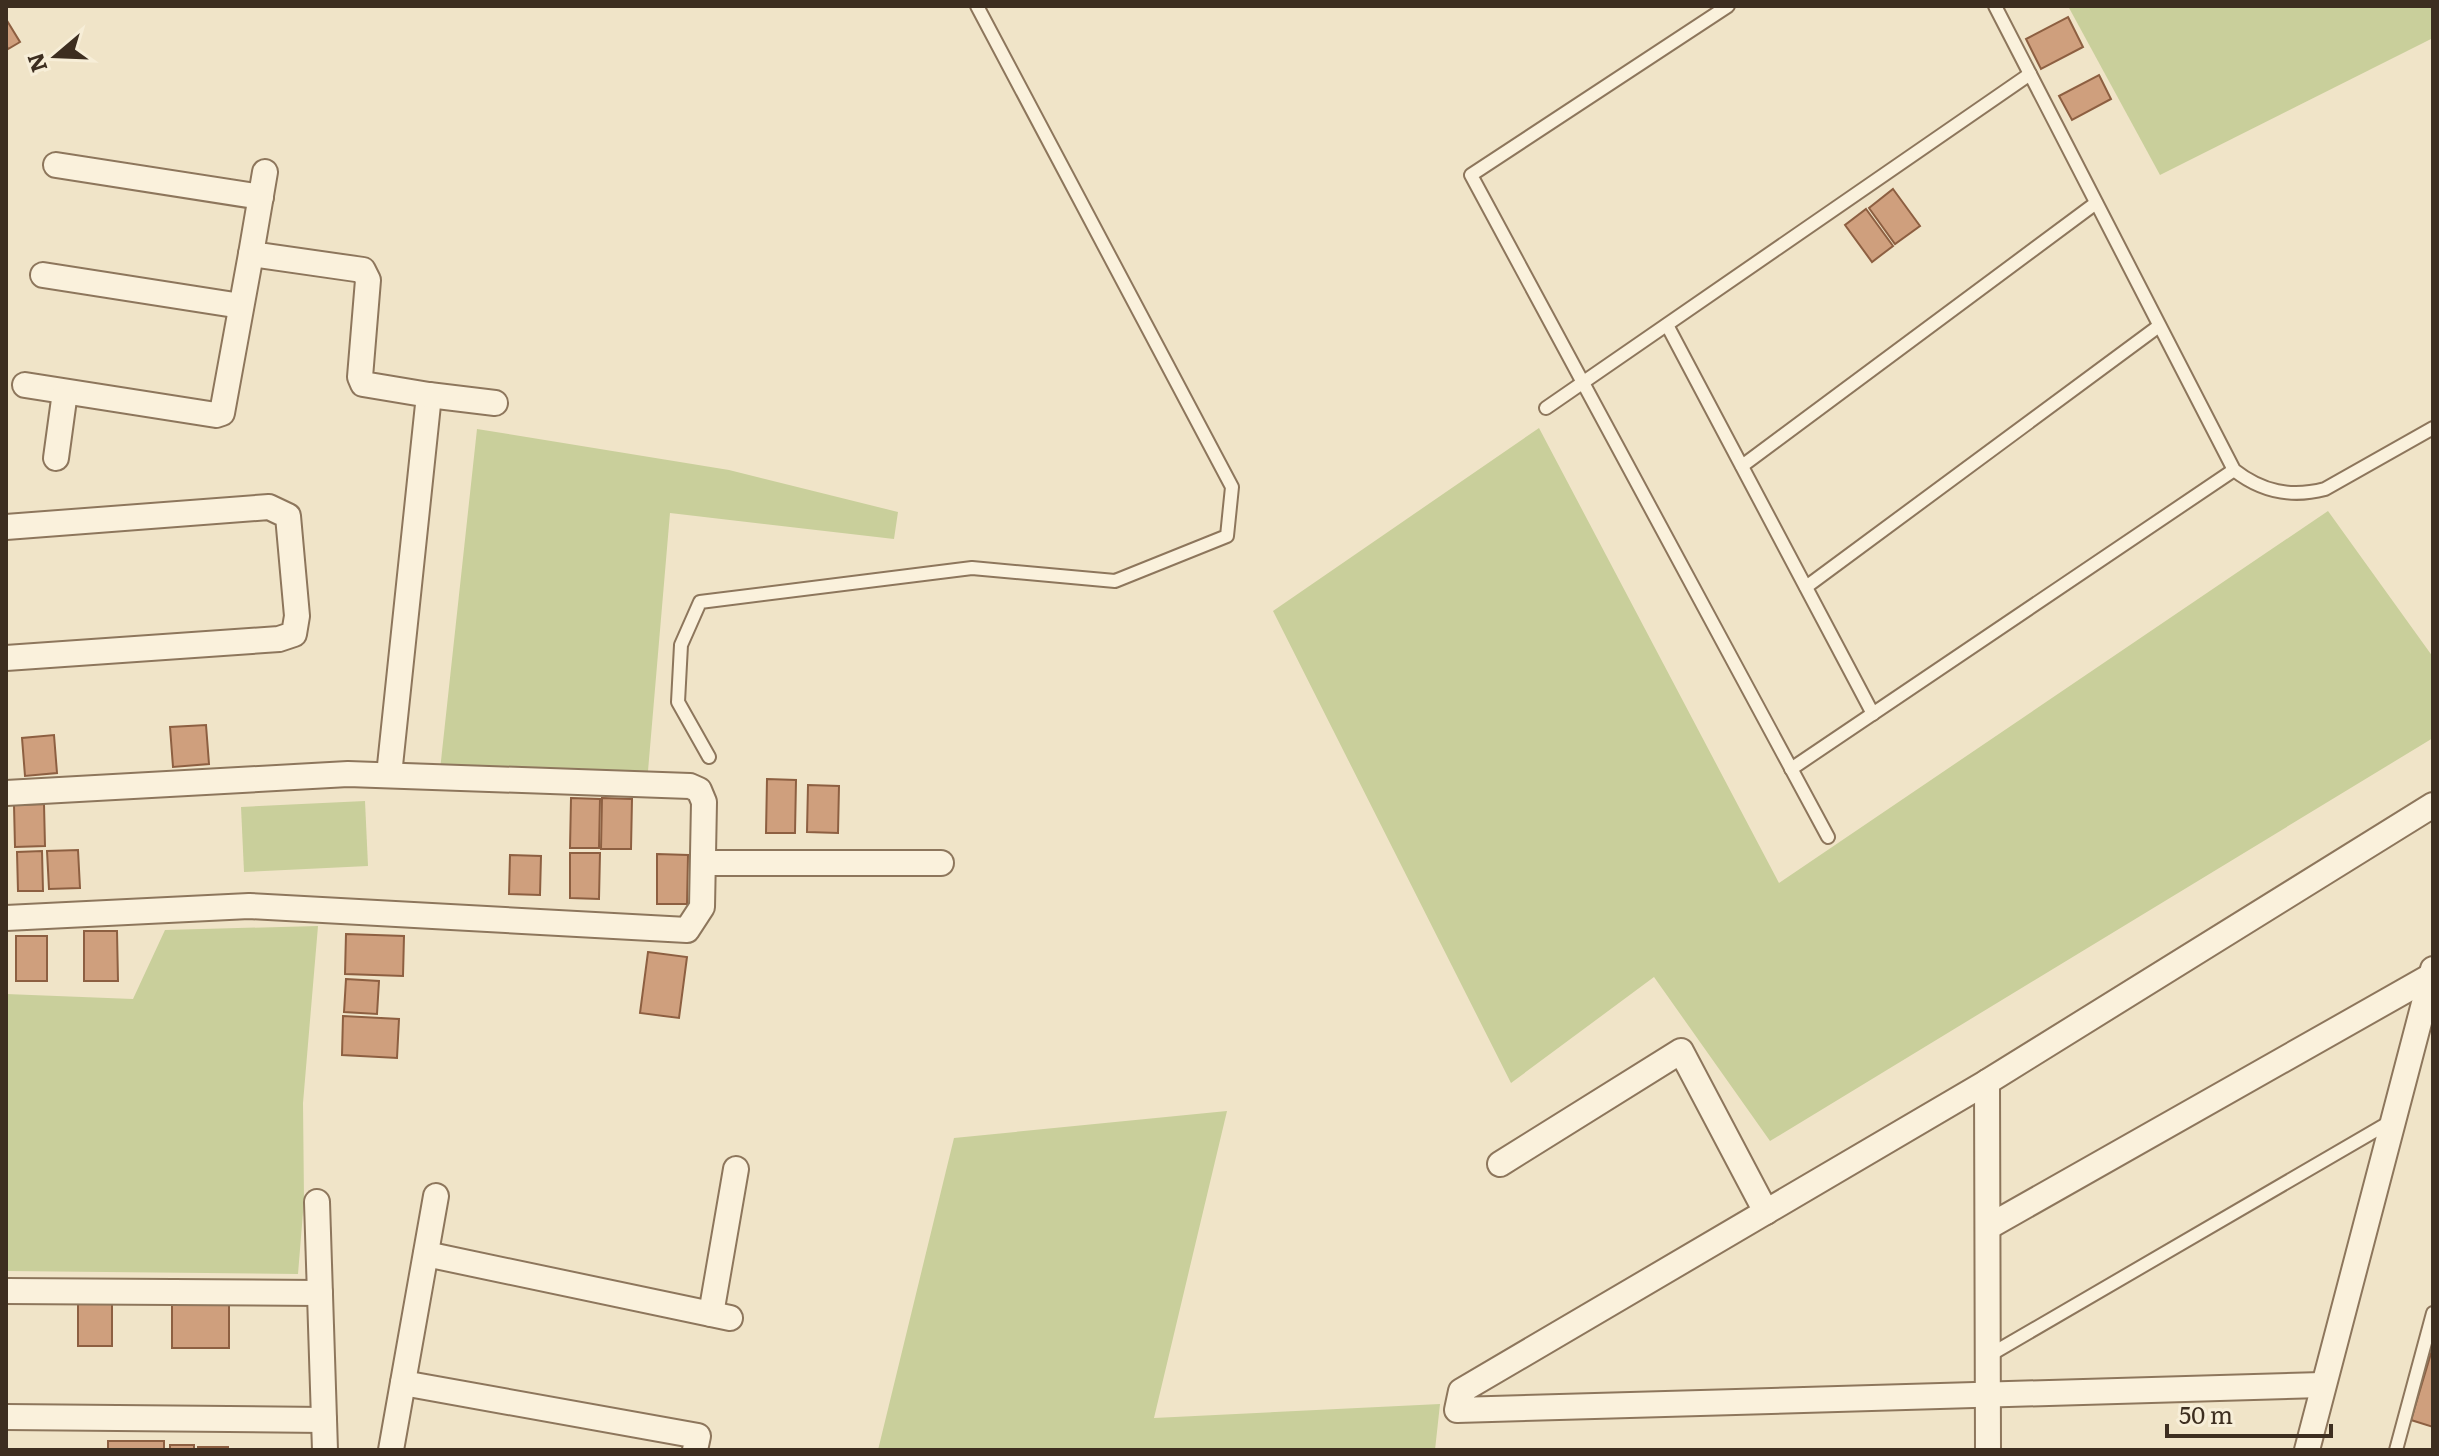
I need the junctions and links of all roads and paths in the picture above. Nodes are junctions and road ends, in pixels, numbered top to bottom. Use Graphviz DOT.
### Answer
graph roads {
  1 [pos="977,6"];
  2 [pos="1728,6"];
  3 [pos="1995,6"];
  4 [pos="2030,74"];
  5 [pos="56,165"];
  6 [pos="265,172"];
  7 [pos="261,197"];
  8 [pos="2096,203"];
  9 [pos="251,254"];
  10 [pos="43,275"];
  11 [pos="241,306"];
  12 [pos="1667,325"];
  13 [pos="2159,326"];
  14 [pos="1583,382"];
  15 [pos="25,385"];
  16 [pos="65,392"];
  17 [pos="429,395"];
  18 [pos="495,403"];
  19 [pos="1546,408"];
  20 [pos="2433,428"];
  21 [pos="56,458"];
  22 [pos="1742,466"];
  23 [pos="2234,470"];
  24 [pos="6,527"];
  25 [pos="1806,587"];
  26 [pos="6,658"];
  27 [pos="1873,714"];
  28 [pos="709,757"];
  29 [pos="1791,769"];
  30 [pos="389,775"];
  31 [pos="6,793"];
  32 [pos="2433,805"];
  33 [pos="1828,837"];
  34 [pos="703,863"];
  35 [pos="941,863"];
  36 [pos="6,918"];
  37 [pos="2432,973"];
  38 [pos="1987,1082"];
  39 [pos="2393,1121"];
  40 [pos="1500,1164"];
  41 [pos="736,1169"];
  42 [pos="436,1196"];
  43 [pos="317,1202"];
  44 [pos="1766,1212"];
  45 [pos="1988,1227"];
  46 [pos="426,1254"];
  47 [pos="6,1291"];
  48 [pos="320,1293"];
  49 [pos="2433,1313"];
  50 [pos="1988,1356"];
  51 [pos="403,1383"];
  52 [pos="2322,1385"];
  53 [pos="1988,1395"];
  54 [pos="6,1417"];
  55 [pos="324,1420"];
  56 [pos="325,1450"];
  57 [pos="391,1450"];
  58 [pos="695,1450"];
  59 [pos="1988,1450"];
  60 [pos="2307,1450"];
  61 [pos="2396,1450"];
  1 -- 28 [label="lane"];
  2 -- 14 [label="lane"];
  3 -- 4 [label="lane"];
  4 -- 8 [label="lane"];
  4 -- 12 [label="lane"];
  5 -- 7 [label="street"];
  6 -- 7 [label="street"];
  7 -- 9 [label="street"];
  8 -- 13 [label="lane"];
  8 -- 22 [label="lane"];
  9 -- 11 [label="street"];
  9 -- 17 [label="street"];
  10 -- 11 [label="street"];
  11 -- 16 [label="street"];
  12 -- 14 [label="lane"];
  12 -- 22 [label="lane"];
  13 -- 23 [label="lane"];
  13 -- 25 [label="lane"];
  14 -- 19 [label="lane"];
  14 -- 29 [label="lane"];
  15 -- 16 [label="street"];
  16 -- 21 [label="street"];
  17 -- 18 [label="street"];
  17 -- 30 [label="street"];
  20 -- 23 [label="lane"];
  22 -- 25 [label="lane"];
  23 -- 27 [label="lane"];
  24 -- 26 [label="street"];
  25 -- 27 [label="lane"];
  27 -- 29 [label="lane"];
  29 -- 33 [label="lane"];
  30 -- 31 [label="street"];
  30 -- 34 [label="street"];
  32 -- 38 [label="street"];
  34 -- 35 [label="street"];
  34 -- 36 [label="street"];
  37 -- 39 [label="street"];
  37 -- 45 [label="street"];
  38 -- 44 [label="street"];
  38 -- 45 [label="street"];
  39 -- 50 [label="lane"];
  39 -- 52 [label="street"];
  40 -- 44 [label="street"];
  41 -- 46 [label="street"];
  42 -- 46 [label="street"];
  43 -- 48 [label="street"];
  44 -- 53 [label="street"];
  45 -- 50 [label="street"];
  46 -- 51 [label="street"];
  47 -- 48 [label="street"];
  48 -- 55 [label="street"];
  49 -- 61 [label="lane"];
  50 -- 53 [label="street"];
  51 -- 57 [label="street"];
  51 -- 58 [label="street"];
  52 -- 53 [label="street"];
  52 -- 60 [label="street"];
  53 -- 59 [label="street"];
  54 -- 55 [label="street"];
  55 -- 56 [label="street"];
}
